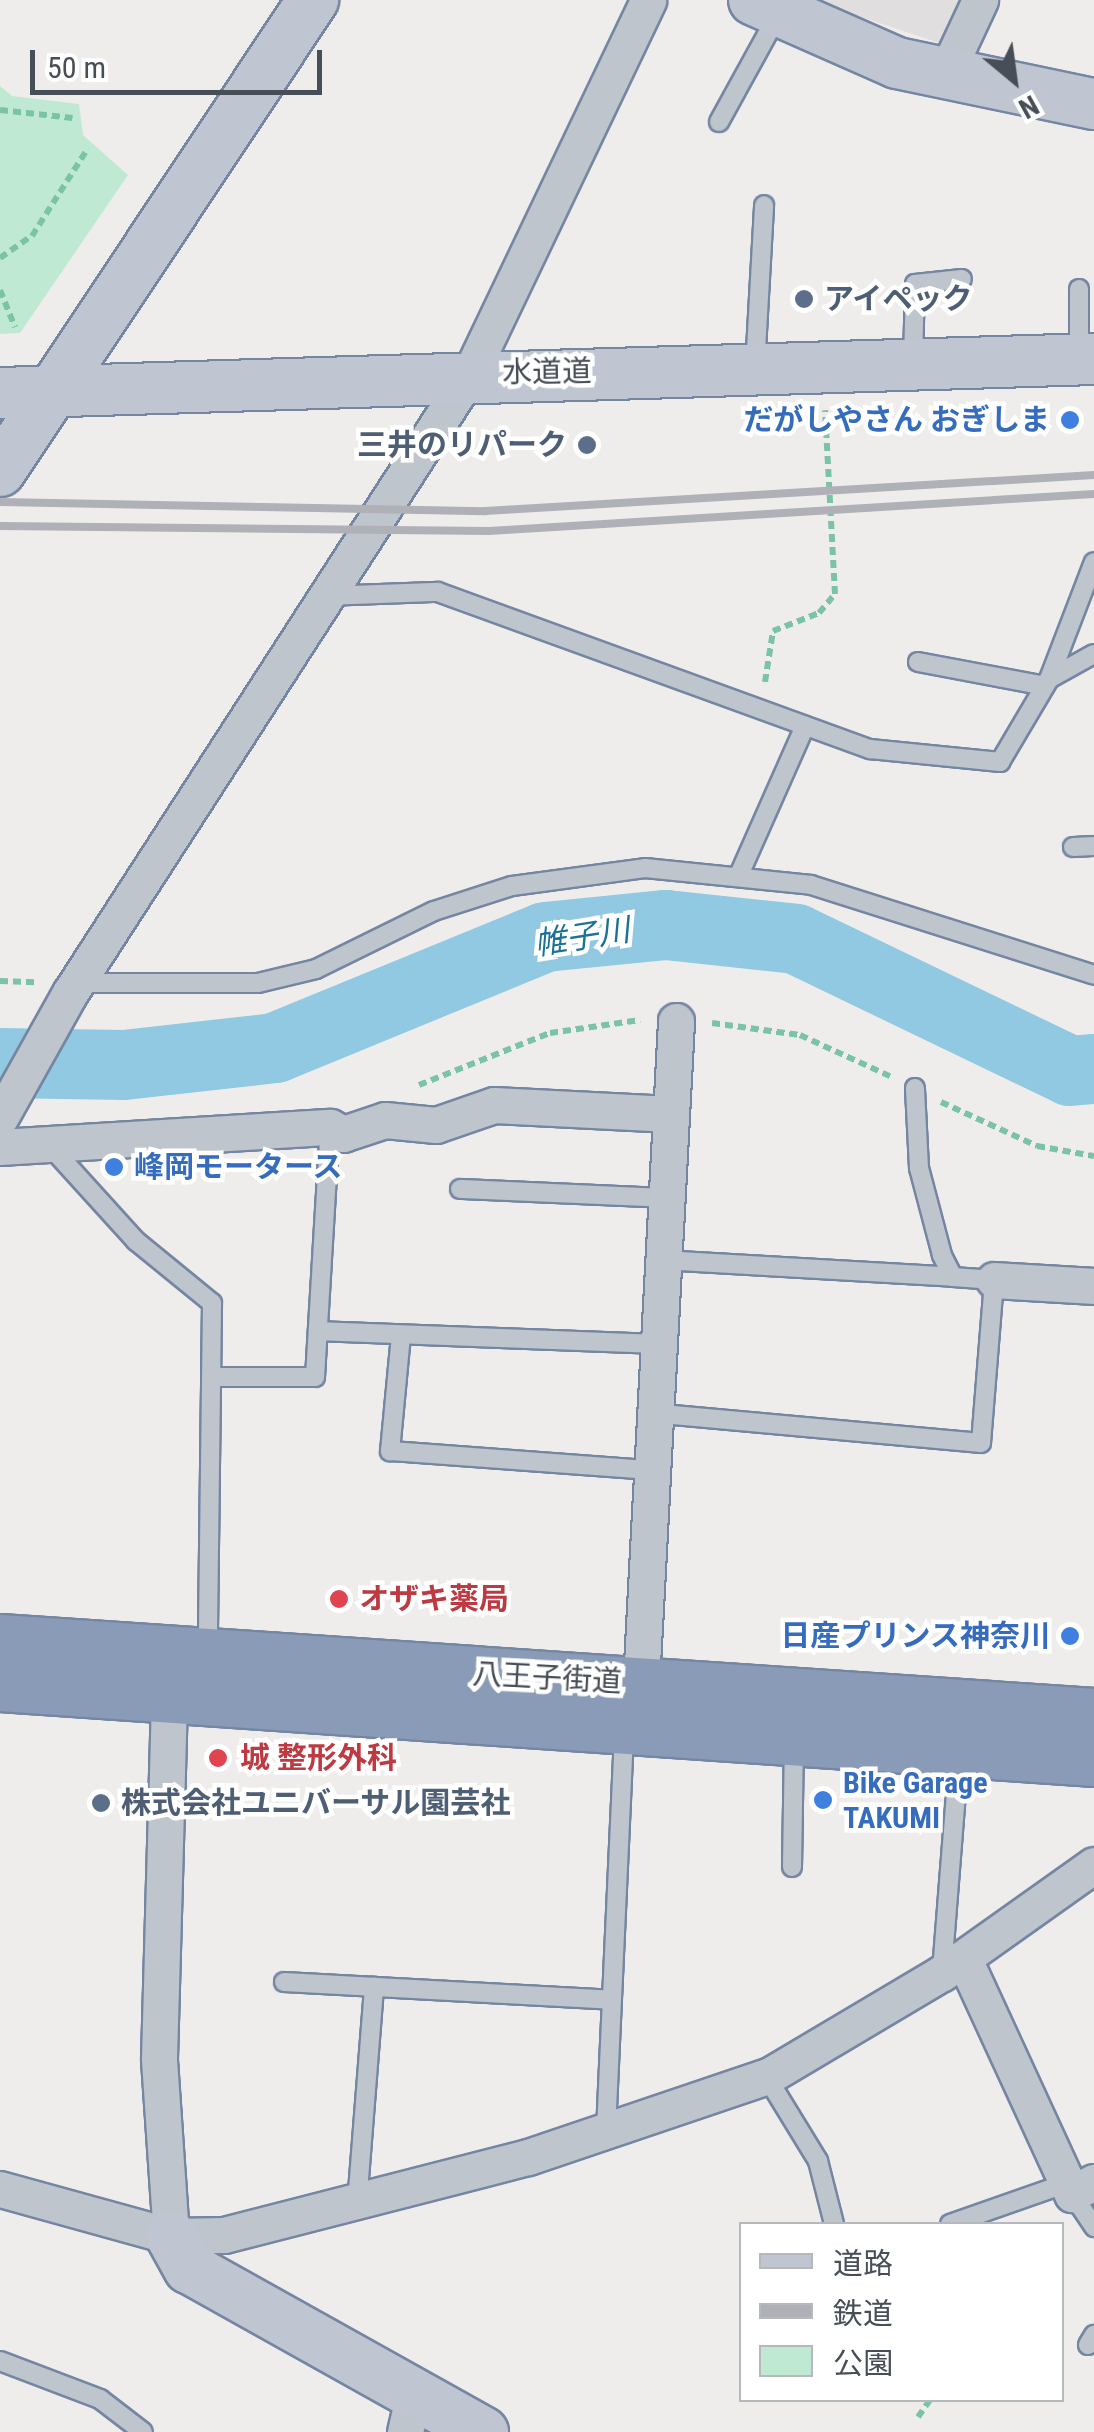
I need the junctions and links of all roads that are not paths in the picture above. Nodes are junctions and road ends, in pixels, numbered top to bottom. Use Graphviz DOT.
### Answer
graph roads {
  1 [pos="314,0"];
  2 [pos="648,0"];
  3 [pos="980,0"];
  4 [pos="767,6"];
  5 [pos="946,73"];
  6 [pos="1094,104"];
  7 [pos="719,122"];
  8 [pos="764,205"];
  9 [pos="962,280"];
  10 [pos="1078,288"];
  11 [pos="1087,359"];
  12 [pos="913,362"];
  13 [pos="755,368"];
  14 [pos="470,374"];
  15 [pos="59,392"];
  16 [pos="0,393"];
  17 [pos="0,471"];
  18 [pos="1094,562"];
  19 [pos="327,596"];
  20 [pos="1094,654"];
  21 [pos="918,662"];
  22 [pos="1047,682"];
  23 [pos="804,726"];
  24 [pos="1074,846"];
  25 [pos="1094,846"];
  26 [pos="739,874"];
  27 [pos="1094,975"];
  28 [pos="73,988"];
  29 [pos="676,1021"];
  30 [pos="915,1088"];
  31 [pos="671,1114"];
  32 [pos="0,1118"];
  33 [pos="330,1127"];
  34 [pos="45,1141"];
  35 [pos="0,1148"];
  36 [pos="460,1189"];
  37 [pos="666,1198"];
  38 [pos="662,1260"];
  39 [pos="954,1277"];
  40 [pos="994,1280"];
  41 [pos="1094,1286"];
  42 [pos="318,1331"];
  43 [pos="401,1335"];
  44 [pos="656,1344"];
  45 [pos="211,1376"];
  46 [pos="652,1413"];
  47 [pos="648,1470"];
  48 [pos="0,1642"];
  49 [pos="189,1676"];
  50 [pos="0,1683"];
  51 [pos="632,1705"];
  52 [pos="1094,1716"];
  53 [pos="794,1737"];
  54 [pos="959,1747"];
  55 [pos="1094,1758"];
  56 [pos="1094,1865"];
  57 [pos="792,1866"];
  58 [pos="953,1966"];
  59 [pos="284,1982"];
  60 [pos="374,1987"];
  61 [pos="612,2000"];
  62 [pos="766,2076"];
  63 [pos="606,2131"];
  64 [pos="1078,2186"];
  65 [pos="0,2189"];
  66 [pos="357,2205"];
  67 [pos="834,2222"];
  68 [pos="957,2222"];
  69 [pos="1094,2228"];
  70 [pos="171,2236"];
  71 [pos="0,2361"];
  72 [pos="410,2413"];
  73 [pos="143,2432"];
  74 [pos="483,2432"];
  1 -- 15 [label="street"];
  2 -- 14 [label="street"];
  3 -- 5 [label="street"];
  4 -- 5 [label="street"];
  4 -- 7 [label="lane"];
  5 -- 6 [label="street"];
  8 -- 13 [label="lane"];
  9 -- 12 [label="lane"];
  10 -- 11 [label="lane"];
  11 -- 12 [label="street, 水道道"];
  12 -- 13 [label="street, 水道道"];
  13 -- 14 [label="street, 水道道"];
  14 -- 15 [label="street, 水道道"];
  14 -- 19 [label="street"];
  15 -- 16 [label="street, 水道道"];
  15 -- 17 [label="street"];
  18 -- 22 [label="lane"];
  19 -- 23 [label="lane"];
  19 -- 28 [label="street"];
  20 -- 22 [label="lane"];
  21 -- 22 [label="lane"];
  22 -- 23 [label="lane"];
  23 -- 26 [label="lane"];
  24 -- 25 [label="lane"];
  26 -- 27 [label="lane"];
  26 -- 28 [label="lane"];
  28 -- 32 [label="street"];
  29 -- 31 [label="street"];
  30 -- 39 [label="lane"];
  31 -- 33 [label="street"];
  31 -- 37 [label="street"];
  33 -- 34 [label="street"];
  33 -- 42 [label="lane"];
  34 -- 35 [label="street"];
  34 -- 45 [label="lane"];
  36 -- 37 [label="lane"];
  37 -- 38 [label="street"];
  38 -- 39 [label="lane"];
  38 -- 44 [label="street"];
  39 -- 40 [label="lane"];
  40 -- 41 [label="street"];
  40 -- 46 [label="lane"];
  42 -- 43 [label="lane"];
  42 -- 45 [label="lane"];
  43 -- 44 [label="lane"];
  43 -- 47 [label="lane"];
  44 -- 46 [label="street"];
  45 -- 49 [label="lane"];
  46 -- 47 [label="street"];
  47 -- 51 [label="street"];
  48 -- 49 [label="highway, 八王子街道"];
  49 -- 50 [label="highway, 八王子街道"];
  49 -- 51 [label="highway, 八王子街道"];
  49 -- 70 [label="street"];
  51 -- 52 [label="highway, 八王子街道"];
  51 -- 53 [label="highway, 八王子街道"];
  51 -- 61 [label="lane"];
  53 -- 54 [label="highway, 八王子街道"];
  53 -- 57 [label="lane"];
  54 -- 55 [label="highway, 八王子街道"];
  54 -- 58 [label="lane"];
  56 -- 58 [label="street"];
  58 -- 62 [label="street"];
  58 -- 64 [label="street"];
  59 -- 60 [label="lane"];
  60 -- 61 [label="lane"];
  60 -- 66 [label="lane"];
  61 -- 63 [label="lane"];
  62 -- 63 [label="street"];
  62 -- 67 [label="lane"];
  63 -- 66 [label="street"];
  64 -- 68 [label="lane"];
  64 -- 69 [label="lane"];
  65 -- 70 [label="street"];
  66 -- 70 [label="street"];
  70 -- 72 [label="street"];
  71 -- 73 [label="lane"];
  72 -- 74 [label="street"];
}
